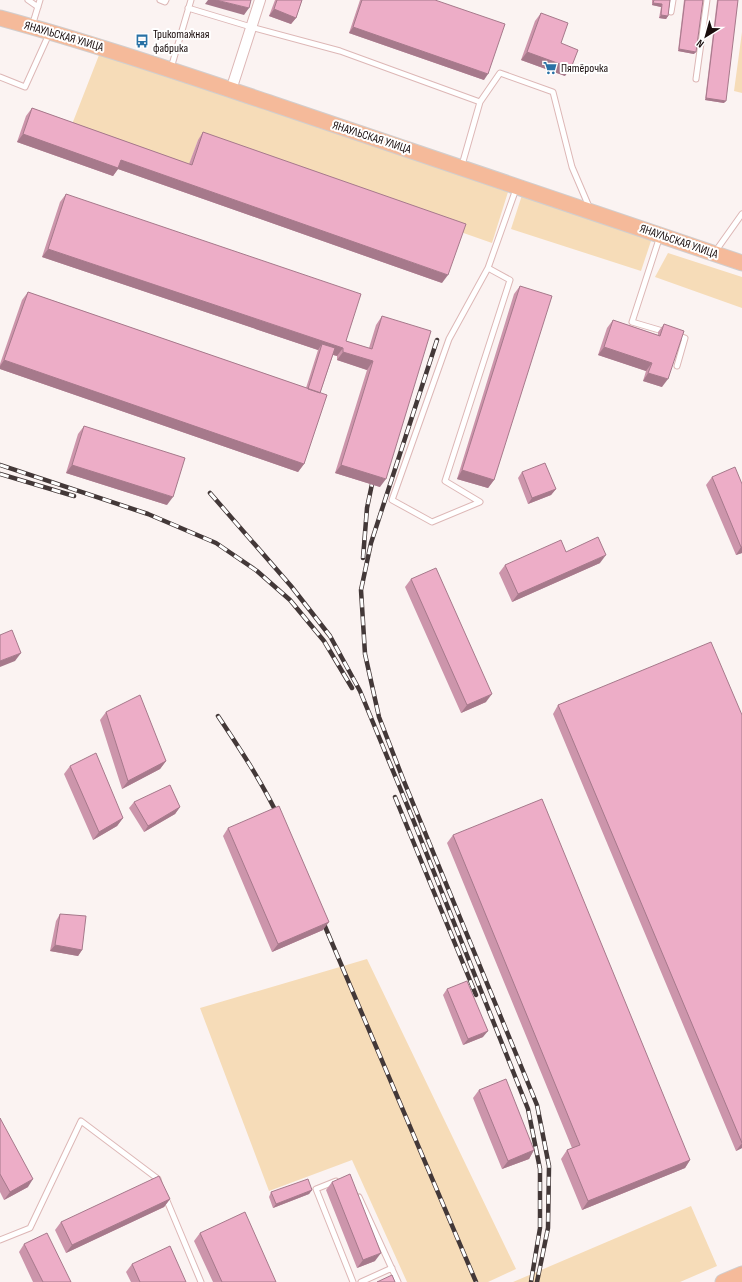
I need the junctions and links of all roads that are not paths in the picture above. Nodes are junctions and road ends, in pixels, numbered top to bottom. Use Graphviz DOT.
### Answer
graph roads {
  1 [pos="28,0"];
  2 [pos="40,0"];
  3 [pos="160,0"];
  4 [pos="166,0"];
  5 [pos="191,0"];
  6 [pos="260,0"];
  7 [pos="673,0"];
  8 [pos="707,0"];
  9 [pos="38,8"];
  10 [pos="188,8"];
  11 [pos="671,12"];
  12 [pos="0,18"];
  13 [pos="32,26"];
  14 [pos="251,27"];
  15 [pos="50,32"];
  16 [pos="171,70"];
  17 [pos="0,77"];
  18 [pos="696,79"];
  19 [pos="231,90"];
  20 [pos="480,102"];
  21 [pos="462,166"];
  22 [pos="517,186"];
  23 [pos="591,211"];
  24 [pos="742,214"];
  25 [pos="661,235"];
  26 [pos="714,253"];
  27 [pos="742,263"];
  28 [pos="488,268"];
  29 [pos="677,366"];
  30 [pos="342,1178"];
  31 [pos="161,1187"];
  32 [pos="355,1190"];
  33 [pos="164,1194"];
  34 [pos="0,1240"];
  35 [pos="392,1268"];
  36 [pos="742,1274"];
  37 [pos="201,1282"];
  38 [pos="353,1282"];
  39 [pos="361,1282"];
  40 [pos="398,1282"];
  41 [pos="723,1282"];
  1 -- 9 [label="lane"];
  2 -- 9 [label="lane"];
  3 -- 4 [label="lane"];
  5 -- 10 [label="lane"];
  6 -- 14 [label="street"];
  7 -- 11 [label="lane"];
  8 -- 18 [label="lane"];
  9 -- 13 [label="lane"];
  10 -- 14 [label="lane"];
  10 -- 16 [label="lane"];
  12 -- 13 [label="main road, ЯНАУЛЬСКАЯ УЛИЦА"];
  13 -- 15 [label="main road, ЯНАУЛЬСКАЯ УЛИЦА"];
  14 -- 19 [label="street"];
  14 -- 20 [label="lane"];
  15 -- 16 [label="main road, ЯНАУЛЬСКАЯ УЛИЦА"];
  15 -- 17 [label="lane"];
  16 -- 19 [label="main road, ЯНАУЛЬСКАЯ УЛИЦА"];
  19 -- 21 [label="main road, ЯНАУЛЬСКАЯ УЛИЦА"];
  20 -- 21 [label="lane"];
  20 -- 23 [label="lane"];
  21 -- 22 [label="main road, ЯНАУЛЬСКАЯ УЛИЦА"];
  22 -- 23 [label="main road, ЯНАУЛЬСКАЯ УЛИЦА"];
  22 -- 28 [label="lane"];
  23 -- 25 [label="main road, ЯНАУЛЬСКАЯ УЛИЦА"];
  24 -- 26 [label="lane"];
  25 -- 26 [label="main road, ЯНАУЛЬСКАЯ УЛИЦА"];
  25 -- 29 [label="lane"];
  26 -- 27 [label="main road, ЯНАУЛЬСКАЯ УЛИЦА"];
  28 -- 28 [label="lane"];
  30 -- 38 [label="lane"];
  31 -- 34 [label="lane"];
  32 -- 35 [label="lane"];
  33 -- 37 [label="lane"];
  35 -- 39 [label="lane"];
  35 -- 40 [label="lane"];
  36 -- 41 [label="main road"];
}
